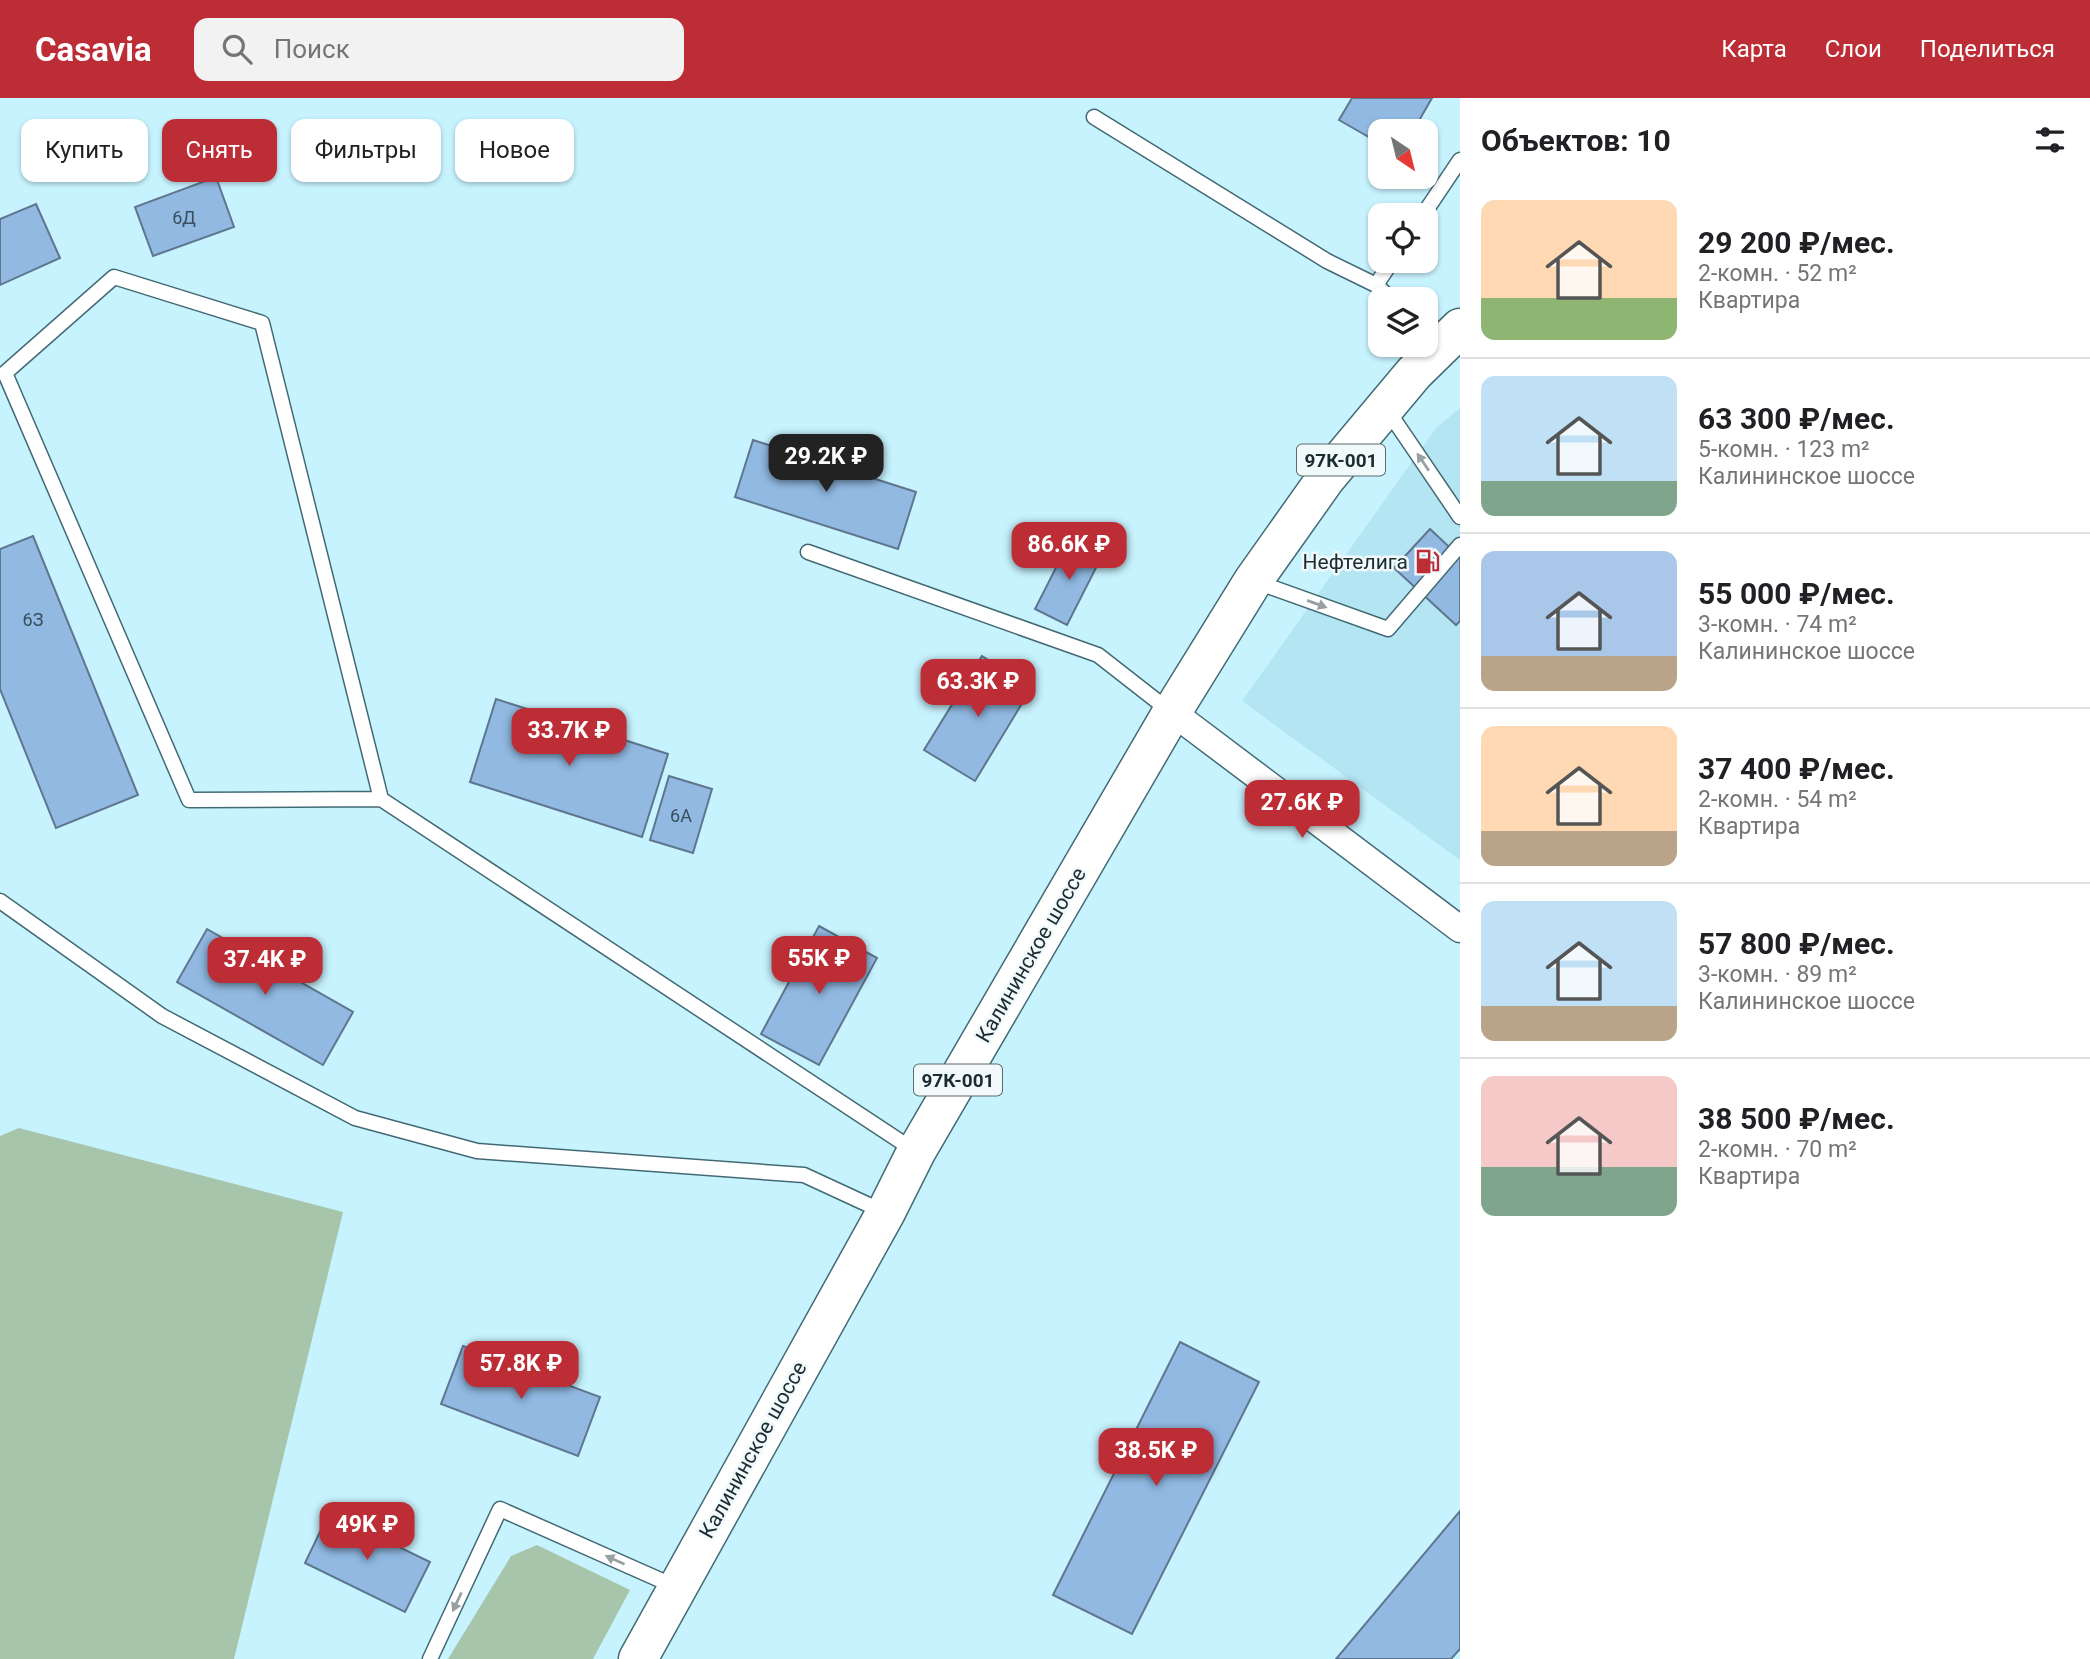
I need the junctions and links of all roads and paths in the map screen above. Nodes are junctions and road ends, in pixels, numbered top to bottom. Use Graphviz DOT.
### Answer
graph roads {
  1 [pos="1094,117"];
  2 [pos="1460,160"];
  3 [pos="1431,203"];
  4 [pos="1384,273"];
  5 [pos="1376,285"];
  6 [pos="1442,336"];
  7 [pos="1386,407"];
  8 [pos="1460,517"];
  9 [pos="1460,545"];
  10 [pos="808,552"];
  11 [pos="1253,581"];
  12 [pos="1172,712"];
  13 [pos="381,799"];
  14 [pos="0,901"];
  15 [pos="1460,929"];
  16 [pos="916,1152"];
  17 [pos="886,1213"];
  18 [pos="677,1587"];
  19 [pos="430,1659"];
  20 [pos="638,1659"];
  1 -- 5 [label="lane"];
  2 -- 3 [label="lane"];
  4 -- 5 [label="lane"];
  6 -- 7 [label="main road, Калининское шоссе / 97К-001"];
  8 -- 7 [label="lane, one-way"];
  7 -- 11 [label="main road, Калининское шоссе / 97К-001"];
  11 -- 9 [label="lane, one-way"];
  10 -- 12 [label="lane"];
  11 -- 12 [label="main road, Калининское шоссе / 97К-001"];
  12 -- 15 [label="street"];
  12 -- 16 [label="main road, Калининское шоссе / 97К-001"];
  13 -- 13 [label="lane"];
  13 -- 16 [label="lane"];
  14 -- 17 [label="lane"];
  16 -- 17 [label="main road, Калининское шоссе / 97К-001"];
  17 -- 18 [label="main road, Калининское шоссе / 97К-001"];
  18 -- 19 [label="lane, one-way"];
  18 -- 20 [label="main road, Калининское шоссе / 97К-001"];
}
